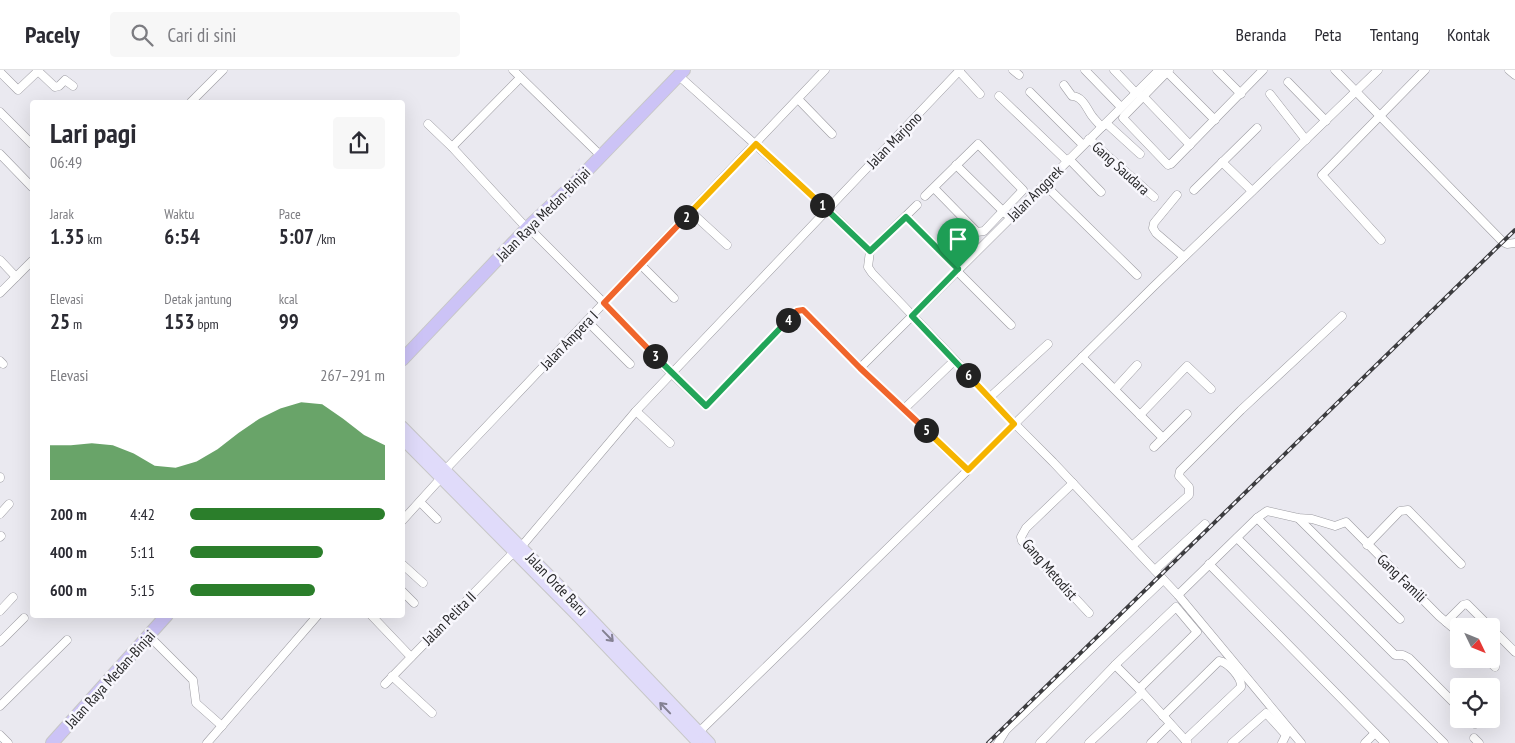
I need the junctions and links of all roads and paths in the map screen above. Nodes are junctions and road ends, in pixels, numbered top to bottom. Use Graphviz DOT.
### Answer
graph roads {
  1 [pos="38,70"];
  2 [pos="223,70"];
  3 [pos="513,70"];
  4 [pos="825,70"];
  5 [pos="1085,70"];
  6 [pos="1114,70"];
  7 [pos="1165,70"];
  8 [pos="1217,70"];
  9 [pos="1263,70"];
  10 [pos="1335,70"];
  11 [pos="1365,70"];
  12 [pos="1378,70"];
  13 [pos="1425,70"];
  14 [pos="959,71"];
  15 [pos="0,72"];
  16 [pos="679,72"];
  17 [pos="1372,77"];
  18 [pos="520,78"];
  19 [pos="1288,82"];
  20 [pos="1064,85"];
  21 [pos="73,86"];
  22 [pos="1030,92"];
  23 [pos="1357,92"];
  24 [pos="980,94"];
  25 [pos="1139,94"];
  26 [pos="1241,94"];
  27 [pos="1270,94"];
  28 [pos="999,96"];
  29 [pos="798,99"];
  30 [pos="193,100"];
  31 [pos="1121,107"];
  32 [pos="0,112"];
  33 [pos="1380,115"];
  34 [pos="1215,120"];
  35 [pos="1326,121"];
  36 [pos="428,124"];
  37 [pos="1104,125"];
  38 [pos="1257,128"];
  39 [pos="832,134"];
  40 [pos="1306,140"];
  41 [pos="30,142"];
  42 [pos="1086,142"];
  43 [pos="756,144"];
  44 [pos="1190,145"];
  45 [pos="452,147"];
  46 [pos="597,152"];
  47 [pos="0,154"];
  48 [pos="1140,154"];
  49 [pos="1068,160"];
  50 [pos="1222,162"];
  51 [pos="956,165"];
  52 [pos="1044,184"];
  53 [pos="30,185"];
  54 [pos="934,188"];
  55 [pos="1194,190"];
  56 [pos="1252,191"];
  57 [pos="1101,192"];
  58 [pos="925,196"];
  59 [pos="1177,196"];
  60 [pos="1154,197"];
  61 [pos="917,205"];
  62 [pos="827,210"];
  63 [pos="1003,211"];
  64 [pos="691,212"];
  65 [pos="906,217"];
  66 [pos="1010,218"];
  67 [pos="525,225"];
  68 [pos="1381,240"];
  69 [pos="1515,243"];
  70 [pos="727,245"];
  71 [pos="870,251"];
  72 [pos="1184,257"];
  73 [pos="0,260"];
  74 [pos="30,263"];
  75 [pos="641,265"];
  76 [pos="958,270"];
  77 [pos="1137,275"];
  78 [pos="16,277"];
  79 [pos="0,293"];
  80 [pos="674,298"];
  81 [pos="604,303"];
  82 [pos="912,316"];
  83 [pos="1342,316"];
  84 [pos="587,322"];
  85 [pos="1011,325"];
  86 [pos="1048,344"];
  87 [pos="405,349"];
  88 [pos="405,357"];
  89 [pos="1082,357"];
  90 [pos="955,360"];
  91 [pos="630,364"];
  92 [pos="1137,365"];
  93 [pos="860,368"];
  94 [pos="671,373"];
  95 [pos="1115,389"];
  96 [pos="1210,389"];
  97 [pos="989,398"];
  98 [pos="904,409"];
  99 [pos="636,411"];
  100 [pos="1140,414"];
  101 [pos="1187,414"];
  102 [pos="1014,424"];
  103 [pos="405,430"];
  104 [pos="1163,438"];
  105 [pos="405,442"];
  106 [pos="670,443"];
  107 [pos="1154,447"];
  108 [pos="968,470"];
  109 [pos="443,474"];
  110 [pos="1073,483"];
  111 [pos="420,502"];
  112 [pos="9,504"];
  113 [pos="0,514"];
  114 [pos="405,518"];
  115 [pos="1257,518"];
  116 [pos="1298,518"];
  117 [pos="437,519"];
  118 [pos="1205,524"];
  119 [pos="1237,538"];
  120 [pos="1368,545"];
  121 [pos="1132,546"];
  122 [pos="518,549"];
  123 [pos="1209,564"];
  124 [pos="1461,564"];
  125 [pos="405,567"];
  126 [pos="1155,570"];
  127 [pos="1163,580"];
  128 [pos="422,583"];
  129 [pos="405,594"];
  130 [pos="1178,595"];
  131 [pos="13,597"];
  132 [pos="414,603"];
  133 [pos="0,611"];
  134 [pos="1089,613"];
  135 [pos="24,618"];
  136 [pos="165,618"];
  137 [pos="173,618"];
  138 [pos="315,618"];
  139 [pos="373,618"];
  140 [pos="1450,618"];
  141 [pos="1450,618"];
  142 [pos="1481,618"];
  143 [pos="1400,619"];
  144 [pos="1446,622"];
  145 [pos="1450,625"];
  146 [pos="1500,637"];
  147 [pos="66,640"];
  148 [pos="0,642"];
  149 [pos="148,643"];
  150 [pos="1515,652"];
  151 [pos="411,657"];
  152 [pos="1115,666"];
  153 [pos="392,676"];
  154 [pos="385,684"];
  155 [pos="1141,691"];
  156 [pos="1450,699"];
  157 [pos="0,706"];
  158 [pos="432,713"];
  159 [pos="1163,716"];
  160 [pos="1170,724"];
  161 [pos="222,726"];
  162 [pos="1375,733"];
  163 [pos="0,735"];
  164 [pos="695,739"];
  165 [pos="1186,742"];
  166 [pos="8,743"];
  167 [pos="52,743"];
  168 [pos="62,743"];
  169 [pos="207,743"];
  170 [pos="710,743"];
  171 [pos="998,743"];
  172 [pos="1040,743"];
  173 [pos="1089,743"];
  174 [pos="1151,743"];
  175 [pos="1232,743"];
  176 [pos="1282,743"];
  177 [pos="1301,743"];
  178 [pos="1365,743"];
  179 [pos="1385,743"];
  180 [pos="1444,743"];
  1 -- 15 [label="street"];
  1 -- 21 [label="street"];
  2 -- 30 [label="street"];
  3 -- 18 [label="street"];
  4 -- 29 [label="street, Jalan Ampera I"];
  5 -- 31 [label="street"];
  6 -- 25 [label="street"];
  7 -- 25 [label="street, Jalan Anggrek"];
  7 -- 34 [label="street"];
  8 -- 26 [label="street"];
  9 -- 26 [label="street"];
  10 -- 23 [label="street"];
  11 -- 17 [label="street"];
  12 -- 17 [label="street"];
  13 -- 33 [label="street"];
  14 -- 24 [label="street"];
  14 -- 62 [label="street, Jalan Marjono"];
  16 -- 43 [label="street"];
  16 -- 46 [label="highway, Jalan Raya Medan-Binjai"];
  16 -- 67 [label="highway, Jalan Raya Medan-Binjai"];
  17 -- 23 [label="street"];
  18 -- 45 [label="street"];
  18 -- 46 [label="street"];
  19 -- 35 [label="street"];
  20 -- 37 [label="street"];
  22 -- 42 [label="street, Gang Saudara"];
  23 -- 33 [label="street"];
  23 -- 35 [label="street"];
  25 -- 31 [label="street, Jalan Anggrek"];
  25 -- 44 [label="street"];
  25 -- 44 [label="street"];
  26 -- 34 [label="street"];
  27 -- 40 [label="street"];
  28 -- 49 [label="street"];
  29 -- 39 [label="street"];
  29 -- 43 [label="street, Jalan Ampera I"];
  31 -- 37 [label="street, Jalan Anggrek"];
  32 -- 41 [label="street"];
  33 -- 68 [label="street"];
  33 -- 69 [label="street"];
  34 -- 44 [label="street"];
  35 -- 40 [label="street"];
  36 -- 45 [label="street"];
  37 -- 42 [label="street, Jalan Anggrek"];
  37 -- 48 [label="street"];
  38 -- 50 [label="street"];
  40 -- 56 [label="street"];
  42 -- 49 [label="street, Jalan Anggrek"];
  42 -- 60 [label="street, Gang Saudara"];
  43 -- 62 [label="street"];
  43 -- 64 [label="street, Jalan Ampera I"];
  45 -- 67 [label="street"];
  46 -- 67 [label="highway, Jalan Raya Medan-Binjai"];
  47 -- 53 [label="street"];
  49 -- 52 [label="street, Jalan Anggrek"];
  49 -- 57 [label="street"];
  50 -- 55 [label="street"];
  50 -- 56 [label="street"];
  51 -- 54 [label="street"];
  51 -- 63 [label="street"];
  51 -- 63 [label="street"];
  52 -- 66 [label="street, Jalan Anggrek"];
  52 -- 77 [label="street"];
  54 -- 58 [label="street"];
  54 -- 63 [label="street"];
  56 -- 72 [label="street"];
  59 -- 72 [label="street"];
  61 -- 65 [label="street"];
  62 -- 71 [label="street"];
  62 -- 94 [label="street, Jalan Marjono"];
  63 -- 66 [label="street"];
  64 -- 70 [label="street"];
  64 -- 75 [label="street, Jalan Ampera I"];
  65 -- 71 [label="street"];
  65 -- 76 [label="street"];
  66 -- 76 [label="street, Jalan Anggrek"];
  67 -- 81 [label="street"];
  67 -- 87 [label="highway, Jalan Raya Medan-Binjai"];
  67 -- 88 [label="highway, Jalan Raya Medan-Binjai"];
  71 -- 82 [label="street"];
  72 -- 89 [label="street"];
  73 -- 78 [label="street"];
  74 -- 78 [label="street"];
  75 -- 80 [label="street"];
  75 -- 81 [label="street, Jalan Ampera I"];
  76 -- 82 [label="street, Jalan Anggrek"];
  76 -- 85 [label="street"];
  78 -- 79 [label="street"];
  81 -- 84 [label="street, Jalan Ampera I"];
  81 -- 94 [label="street"];
  82 -- 90 [label="street"];
  82 -- 93 [label="street, Jalan Anggrek"];
  83 -- 121 [label="street"];
  84 -- 91 [label="street"];
  84 -- 109 [label="street, Jalan Ampera I"];
  86 -- 97 [label="street"];
  89 -- 95 [label="street"];
  89 -- 102 [label="street"];
  90 -- 97 [label="street"];
  90 -- 98 [label="street"];
  92 -- 95 [label="street"];
  93 -- 94 [label="street"];
  93 -- 98 [label="street"];
  94 -- 99 [label="street, Jalan Pelita II"];
  95 -- 100 [label="street"];
  96 -- 100 [label="street"];
  97 -- 102 [label="street"];
  98 -- 108 [label="street"];
  99 -- 106 [label="street"];
  99 -- 122 [label="street, Jalan Pelita II"];
  100 -- 104 [label="street"];
  101 -- 104 [label="street"];
  102 -- 108 [label="street"];
  102 -- 110 [label="street"];
  103 -- 109 [label="main road, Jalan Orde Baru"];
  104 -- 107 [label="street"];
  105 -- 109 [label="main road, Jalan Orde Baru"];
  108 -- 164 [label="street"];
  109 -- 111 [label="street, Jalan Ampera I"];
  109 -- 122 [label="main road, Jalan Orde Baru"];
  110 -- 121 [label="street"];
  110 -- 134 [label="street, Gang Metodist"];
  111 -- 114 [label="street, Jalan Ampera I"];
  111 -- 117 [label="street"];
  112 -- 113 [label="street"];
  115 -- 116 [label="street"];
  115 -- 119 [label="street"];
  115 -- 156 [label="street"];
  116 -- 120 [label="street, Gang Famili"];
  116 -- 143 [label="street"];
  118 -- 126 [label="street"];
  119 -- 123 [label="street"];
  119 -- 180 [label="street"];
  120 -- 124 [label="street"];
  120 -- 144 [label="street, Gang Famili"];
  121 -- 126 [label="street"];
  122 -- 151 [label="street, Jalan Pelita II"];
  122 -- 164 [label="main road, Jalan Orde Baru"];
  123 -- 130 [label="street"];
  123 -- 162 [label="street"];
  125 -- 128 [label="street"];
  126 -- 127 [label="street"];
  127 -- 130 [label="street"];
  127 -- 171 [label="street"];
  129 -- 132 [label="street"];
  130 -- 177 [label="street"];
  131 -- 133 [label="street"];
  135 -- 148 [label="street"];
  136 -- 149 [label="highway, Jalan Raya Medan-Binjai"];
  137 -- 149 [label="highway, Jalan Raya Medan-Binjai"];
  138 -- 161 [label="street"];
  139 -- 151 [label="street"];
  140 -- 144 [label="street"];
  141 -- 142 [label="street"];
  144 -- 145 [label="street, Gang Famili"];
  146 -- 150 [label="street"];
  147 -- 157 [label="street"];
  149 -- 161 [label="street"];
  149 -- 167 [label="highway, Jalan Raya Medan-Binjai"];
  149 -- 168 [label="highway, Jalan Raya Medan-Binjai"];
  151 -- 153 [label="street, Jalan Pelita II"];
  152 -- 155 [label="street"];
  152 -- 155 [label="street"];
  152 -- 172 [label="street"];
  153 -- 154 [label="street, Jalan Pelita II"];
  153 -- 158 [label="street"];
  155 -- 159 [label="street"];
  155 -- 173 [label="street"];
  159 -- 160 [label="street"];
  159 -- 165 [label="street"];
  160 -- 165 [label="street"];
  160 -- 174 [label="street"];
  161 -- 169 [label="street"];
  162 -- 178 [label="street"];
  162 -- 179 [label="street"];
  163 -- 166 [label="street"];
  164 -- 170 [label="main road, Jalan Orde Baru"];
  175 -- 176 [label="street"];
}
